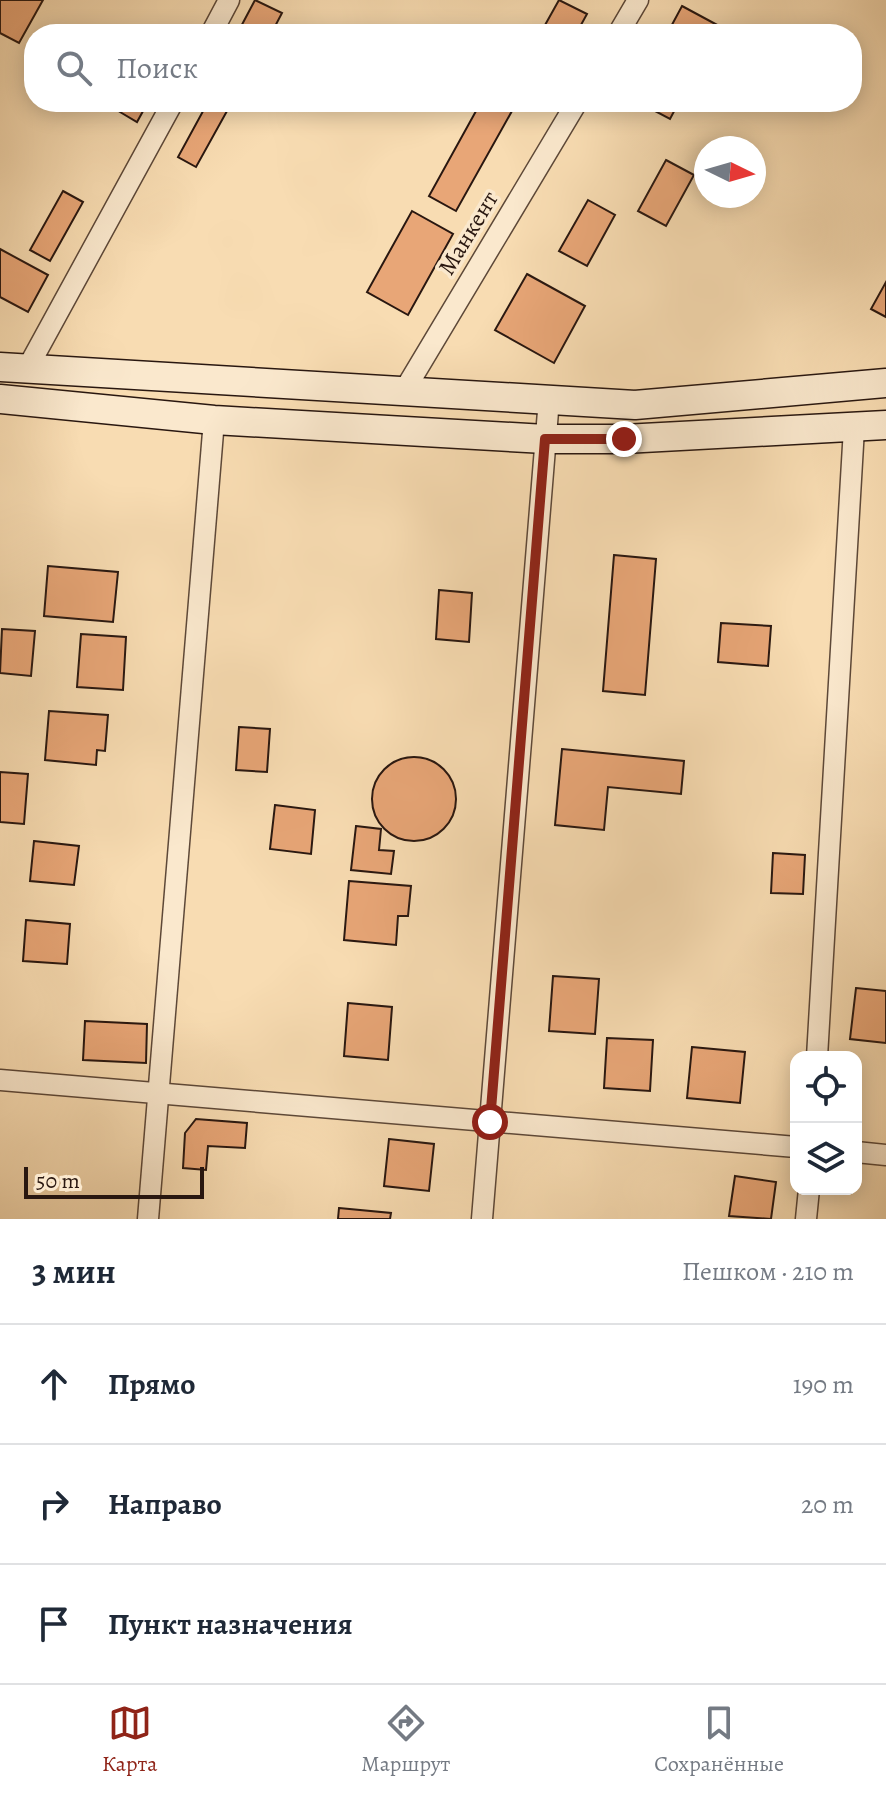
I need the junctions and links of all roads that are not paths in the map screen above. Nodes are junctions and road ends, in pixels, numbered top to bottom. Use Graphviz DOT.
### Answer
graph roads {
  1 [pos="229,0"];
  2 [pos="638,0"];
  3 [pos="216,24"];
  4 [pos="624,24"];
  5 [pos="167,112"];
  6 [pos="571,112"];
  7 [pos="14,368"];
  8 [pos="886,383"];
  9 [pos="404,391"];
  10 [pos="0,399"];
  11 [pos="549,399"];
  12 [pos="214,420"];
  13 [pos="886,425"];
  14 [pos="854,428"];
  15 [pos="545,439"];
  16 [pos="817,1051"];
  17 [pos="0,1080"];
  18 [pos="160,1093"];
  19 [pos="490,1122"];
  20 [pos="790,1147"];
  21 [pos="862,1153"];
  22 [pos="886,1155"];
  23 [pos="808,1195"];
  24 [pos="148,1219"];
  25 [pos="482,1219"];
  26 [pos="806,1219"];
  1 -- 3 [label="street"];
  2 -- 4 [label="street"];
  5 -- 7 [label="street"];
  6 -- 9 [label="street, Манкент"];
  7 -- 9 [label="main road"];
  8 -- 11 [label="main road"];
  9 -- 11 [label="main road"];
  10 -- 12 [label="main road"];
  11 -- 15 [label="street"];
  12 -- 15 [label="main road"];
  12 -- 18 [label="street"];
  13 -- 14 [label="main road"];
  14 -- 15 [label="main road"];
  14 -- 16 [label="street"];
  15 -- 19 [label="street"];
  17 -- 18 [label="street"];
  18 -- 19 [label="street"];
  18 -- 24 [label="street"];
  19 -- 20 [label="street"];
  19 -- 25 [label="street"];
  21 -- 22 [label="street"];
  23 -- 26 [label="street"];
}
